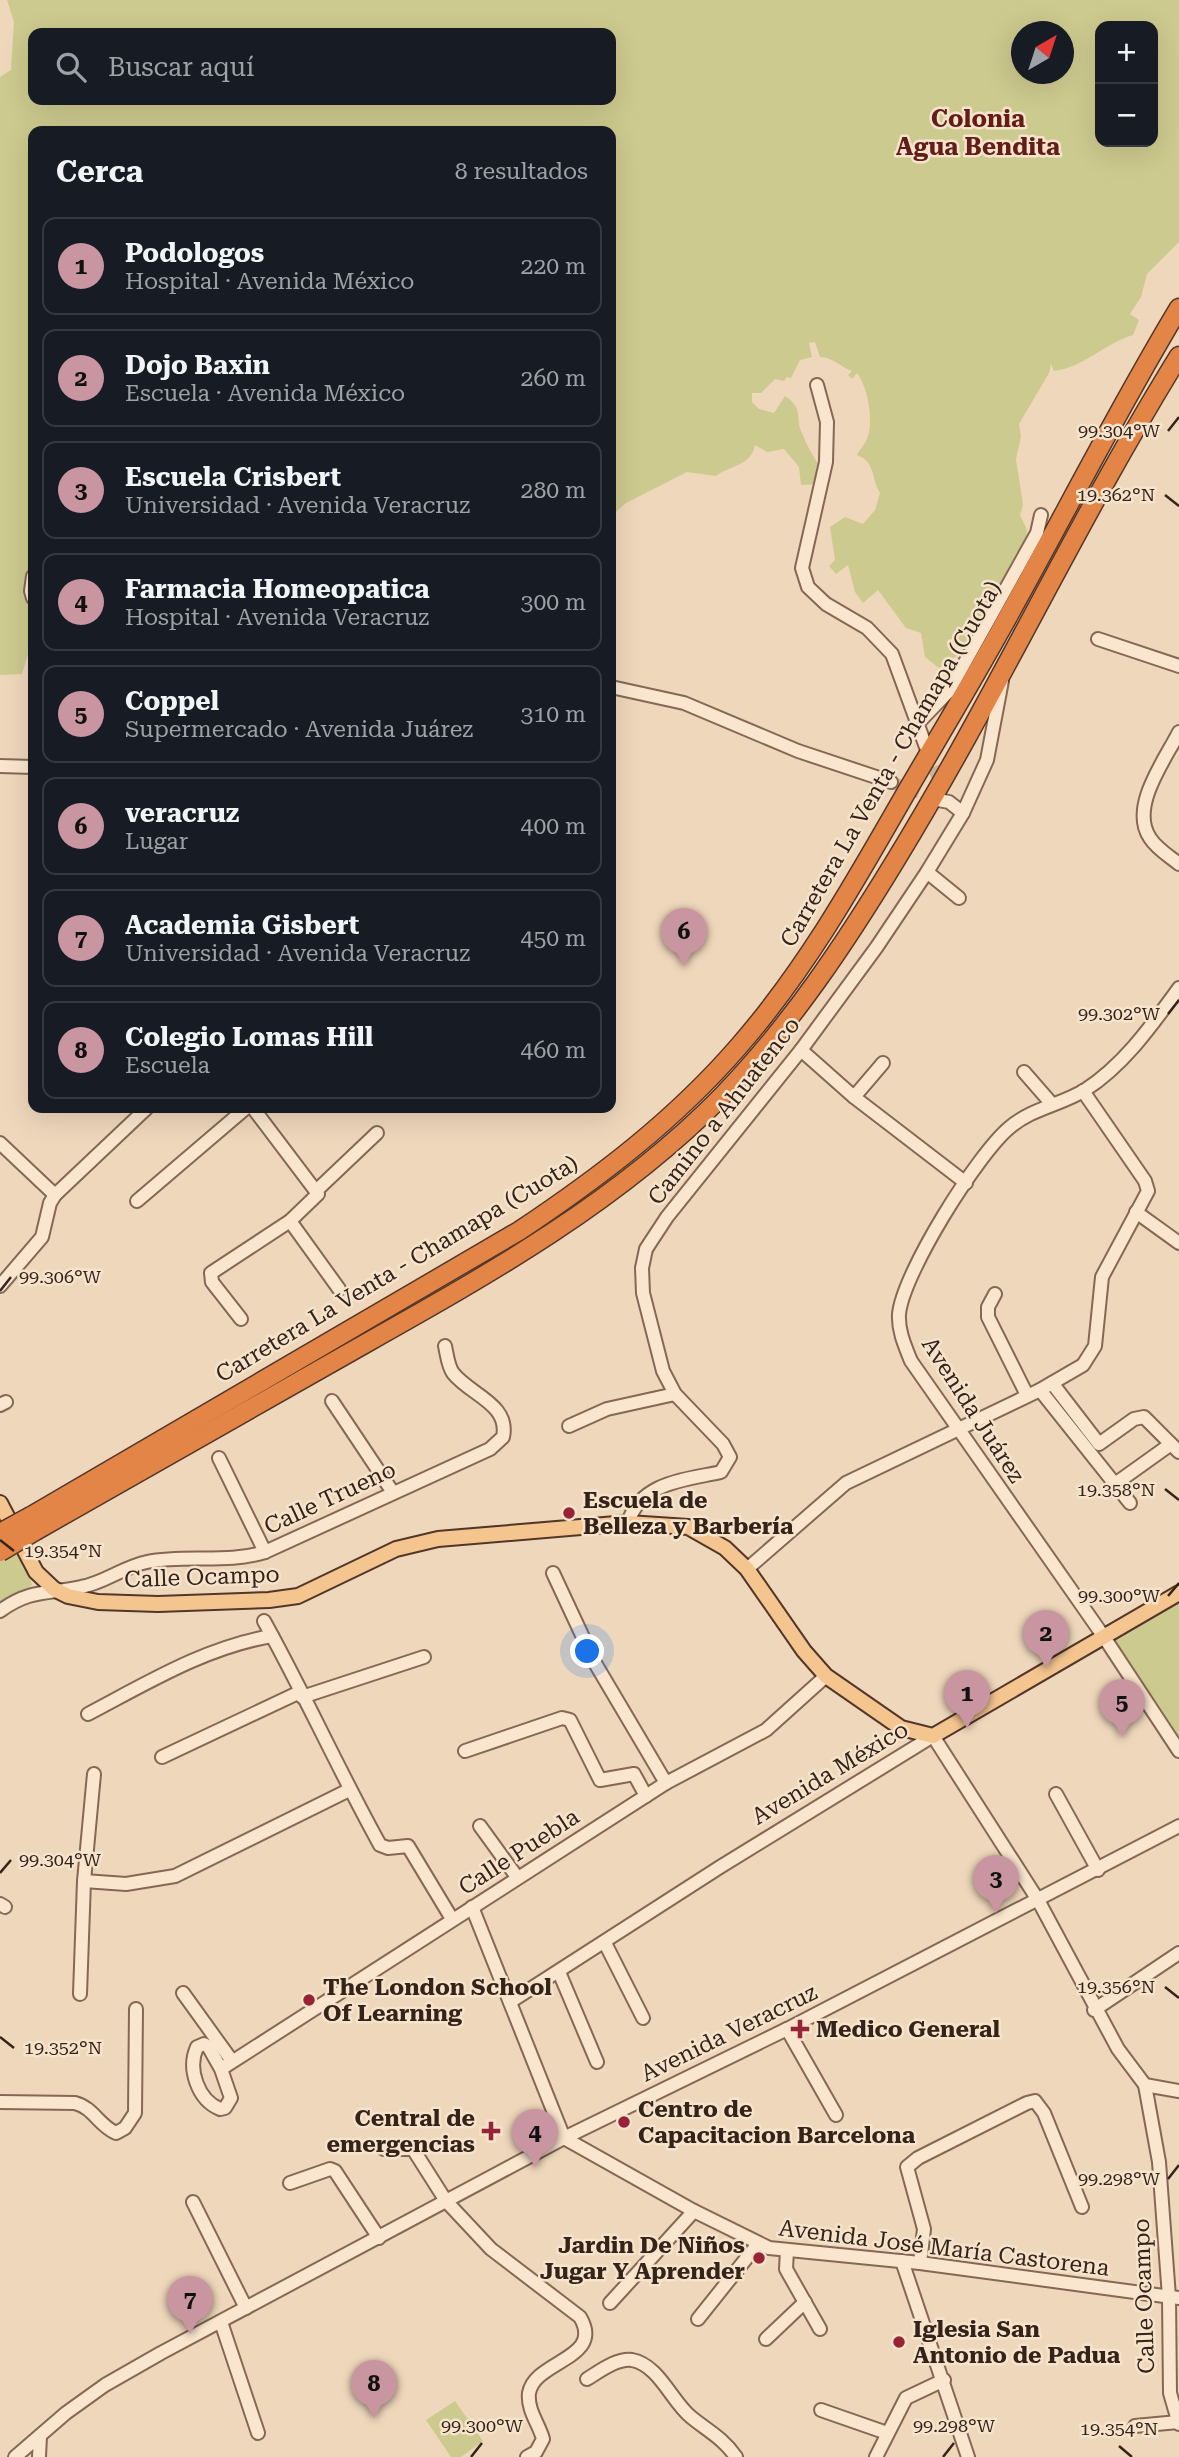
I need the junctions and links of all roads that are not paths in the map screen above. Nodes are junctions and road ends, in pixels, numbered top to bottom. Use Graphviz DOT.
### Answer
graph roads {
  1 [pos="1179,308"];
  2 [pos="1179,356"];
  3 [pos="817,385"];
  4 [pos="1041,515"];
  5 [pos="1098,639"];
  6 [pos="1179,666"];
  7 [pos="1002,677"];
  8 [pos="616,691"];
  9 [pos="918,723"];
  10 [pos="1179,732"];
  11 [pos="926,747"];
  12 [pos="0,766"];
  13 [pos="28,767"];
  14 [pos="891,782"];
  15 [pos="943,797"];
  16 [pos="963,813"];
  17 [pos="1177,858"];
  18 [pos="927,872"];
  19 [pos="959,898"];
  20 [pos="1179,988"];
  21 [pos="801,1050"];
  22 [pos="883,1063"];
  23 [pos="1024,1072"];
  24 [pos="1083,1091"];
  25 [pos="854,1097"];
  26 [pos="1051,1103"];
  27 [pos="142,1113"];
  28 [pos="240,1113"];
  29 [pos="257,1113"];
  30 [pos="377,1133"];
  31 [pos="0,1143"];
  32 [pos="966,1183"];
  33 [pos="317,1190"];
  34 [pos="55,1195"];
  35 [pos="137,1201"];
  36 [pos="1136,1212"];
  37 [pos="289,1221"];
  38 [pos="1179,1243"];
  39 [pos="0,1286"];
  40 [pos="339,1289"];
  41 [pos="995,1294"];
  42 [pos="241,1320"];
  43 [pos="445,1346"];
  44 [pos="1052,1383"];
  45 [pos="1040,1390"];
  46 [pos="675,1394"];
  47 [pos="1027,1395"];
  48 [pos="332,1401"];
  49 [pos="569,1426"];
  50 [pos="960,1428"];
  51 [pos="1175,1448"];
  52 [pos="219,1458"];
  53 [pos="1115,1484"];
  54 [pos="392,1491"];
  55 [pos="0,1503"];
  56 [pos="1130,1503"];
  57 [pos="34,1523"];
  58 [pos="628,1523"];
  59 [pos="0,1533"];
  60 [pos="0,1552"];
  61 [pos="265,1552"];
  62 [pos="747,1569"];
  63 [pos="553,1573"];
  64 [pos="54,1589"];
  65 [pos="1179,1592"];
  66 [pos="0,1611"];
  67 [pos="264,1622"];
  68 [pos="272,1636"];
  69 [pos="1104,1637"];
  70 [pos="424,1657"];
  71 [pos="826,1676"];
  72 [pos="301,1694"];
  73 [pos="88,1714"];
  74 [pos="933,1736"];
  75 [pos="465,1751"];
  76 [pos="1179,1751"];
  77 [pos="162,1757"];
  78 [pos="94,1774"];
  79 [pos="666,1783"];
  80 [pos="349,1790"];
  81 [pos="1056,1794"];
  82 [pos="646,1796"];
  83 [pos="480,1826"];
  84 [pos="1179,1826"];
  85 [pos="1098,1870"];
  86 [pos="517,1877"];
  87 [pos="84,1881"];
  88 [pos="1038,1900"];
  89 [pos="472,1908"];
  90 [pos="452,1919"];
  91 [pos="605,1943"];
  92 [pos="1179,1953"];
  93 [pos="559,1972"];
  94 [pos="183,1993"];
  95 [pos="80,1994"];
  96 [pos="510,2002"];
  97 [pos="135,2009"];
  98 [pos="1094,2010"];
  99 [pos="643,2018"];
  100 [pos="788,2029"];
  101 [pos="232,2061"];
  102 [pos="597,2062"];
  103 [pos="221,2069"];
  104 [pos="1146,2085"];
  105 [pos="1179,2091"];
  106 [pos="0,2102"];
  107 [pos="836,2115"];
  108 [pos="564,2137"];
  109 [pos="384,2149"];
  110 [pos="290,2183"];
  111 [pos="446,2201"];
  112 [pos="193,2202"];
  113 [pos="1082,2207"];
  114 [pos="694,2211"];
  115 [pos="379,2238"];
  116 [pos="757,2245"];
  117 [pos="787,2250"];
  118 [pos="902,2261"];
  119 [pos="920,2263"];
  120 [pos="1174,2297"];
  121 [pos="805,2302"];
  122 [pos="610,2303"];
  123 [pos="246,2308"];
  124 [pos="698,2319"];
  125 [pos="221,2322"];
  126 [pos="820,2329"];
  127 [pos="766,2339"];
  128 [pos="587,2379"];
  129 [pos="944,2380"];
  130 [pos="821,2410"];
  131 [pos="1178,2423"];
  132 [pos="1135,2426"];
  133 [pos="258,2433"];
  134 [pos="887,2434"];
  135 [pos="40,2436"];
  136 [pos="15,2457"];
  137 [pos="39,2457"];
  138 [pos="527,2457"];
  139 [pos="736,2457"];
  140 [pos="876,2457"];
  141 [pos="968,2457"];
  1 -- 57 [label="highway, Carretera La Venta - Chamapa (Cuota)"];
  2 -- 7 [label="highway, Carretera La Venta - Chamapa (Cuota)"];
  3 -- 9 [label="street"];
  4 -- 9 [label="street"];
  5 -- 6 [label="street"];
  7 -- 16 [label="street, Camino a Ahuatenco"];
  7 -- 57 [label="highway, Carretera La Venta - Chamapa (Cuota)"];
  8 -- 14 [label="street"];
  9 -- 11 [label="street"];
  10 -- 17 [label="street"];
  12 -- 13 [label="street"];
  15 -- 16 [label="street"];
  16 -- 18 [label="street, Camino a Ahuatenco"];
  18 -- 19 [label="street"];
  18 -- 21 [label="street, Camino a Ahuatenco"];
  20 -- 24 [label="street, Avenida Juárez"];
  21 -- 25 [label="street"];
  21 -- 46 [label="street, Camino a Ahuatenco"];
  22 -- 25 [label="street"];
  23 -- 26 [label="street"];
  24 -- 26 [label="street, Avenida Juárez"];
  24 -- 36 [label="street"];
  25 -- 32 [label="street"];
  26 -- 32 [label="street, Avenida Juárez"];
  27 -- 34 [label="street"];
  28 -- 35 [label="street"];
  29 -- 33 [label="street"];
  30 -- 33 [label="street"];
  31 -- 34 [label="street"];
  32 -- 50 [label="street, Avenida Juárez"];
  33 -- 37 [label="street"];
  34 -- 39 [label="street"];
  36 -- 38 [label="street"];
  36 -- 44 [label="street"];
  37 -- 40 [label="street"];
  37 -- 42 [label="street"];
  41 -- 47 [label="street"];
  43 -- 54 [label="street, Calle Trueno"];
  44 -- 45 [label="street"];
  44 -- 51 [label="street"];
  45 -- 47 [label="street"];
  45 -- 53 [label="street"];
  46 -- 49 [label="street"];
  46 -- 58 [label="street, Camino a Ahuatenco"];
  47 -- 50 [label="street"];
  48 -- 54 [label="street"];
  50 -- 62 [label="street"];
  50 -- 69 [label="street, Avenida Juárez"];
  51 -- 53 [label="street"];
  52 -- 61 [label="street"];
  53 -- 56 [label="street"];
  54 -- 61 [label="street, Calle Trueno"];
  55 -- 64 [label="main road"];
  57 -- 59 [label="highway, Carretera La Venta - Chamapa (Cuota), bridge"];
  57 -- 60 [label="highway, Carretera La Venta - Chamapa (Cuota), bridge"];
  58 -- 62 [label="main road, Calle Ocampo"];
  58 -- 64 [label="main road, Calle Ocampo"];
  61 -- 64 [label="street, Calle Trueno"];
  62 -- 71 [label="main road, Calle Ocampo"];
  63 -- 79 [label="street"];
  64 -- 66 [label="street, Calle Trueno"];
  65 -- 69 [label="main road, Avenida México"];
  67 -- 68 [label="street"];
  68 -- 72 [label="street"];
  68 -- 73 [label="street"];
  69 -- 74 [label="main road, Avenida México"];
  69 -- 76 [label="street, Avenida Juárez"];
  70 -- 72 [label="street"];
  71 -- 74 [label="main road, Calle Ocampo"];
  71 -- 79 [label="street, Calle Puebla"];
  72 -- 77 [label="street"];
  72 -- 80 [label="street"];
  74 -- 88 [label="street, Calle Ocampo"];
  74 -- 91 [label="street, Avenida México"];
  75 -- 82 [label="street"];
  78 -- 87 [label="street"];
  79 -- 82 [label="street, Calle Puebla"];
  80 -- 87 [label="street"];
  80 -- 90 [label="street"];
  81 -- 85 [label="street"];
  82 -- 86 [label="street, Calle Puebla"];
  83 -- 86 [label="street"];
  84 -- 85 [label="street, Avenida Veracruz"];
  85 -- 88 [label="street, Avenida Veracruz"];
  86 -- 89 [label="street, Calle Puebla"];
  87 -- 95 [label="street"];
  88 -- 98 [label="street, Calle Ocampo"];
  88 -- 100 [label="street, Avenida Veracruz"];
  89 -- 90 [label="street, Calle Puebla"];
  89 -- 96 [label="street"];
  90 -- 101 [label="street, Calle Puebla"];
  91 -- 93 [label="street, Avenida México"];
  91 -- 99 [label="street"];
  92 -- 98 [label="street"];
  93 -- 96 [label="street, Avenida México"];
  93 -- 102 [label="street"];
  94 -- 101 [label="street"];
  96 -- 108 [label="street"];
  97 -- 106 [label="street"];
  98 -- 104 [label="street, Calle Ocampo"];
  100 -- 107 [label="street"];
  100 -- 108 [label="street, Avenida Veracruz"];
  101 -- 103 [label="street, Calle Puebla"];
  103 -- 103 [label="street"];
  104 -- 105 [label="street"];
  104 -- 120 [label="street, Calle Ocampo"];
  108 -- 111 [label="street, Avenida Veracruz"];
  108 -- 114 [label="street, Avenida José María Castorena"];
  109 -- 111 [label="street"];
  110 -- 115 [label="street"];
  111 -- 115 [label="street, Avenida Veracruz"];
  111 -- 138 [label="street"];
  112 -- 123 [label="street"];
  113 -- 119 [label="street"];
  114 -- 116 [label="street, Avenida José María Castorena"];
  114 -- 122 [label="street"];
  115 -- 123 [label="street, Avenida Veracruz"];
  116 -- 117 [label="street, Avenida José María Castorena"];
  116 -- 124 [label="street"];
  117 -- 118 [label="street, Avenida José María Castorena"];
  117 -- 121 [label="street"];
  118 -- 119 [label="street, Avenida José María Castorena"];
  118 -- 129 [label="street"];
  119 -- 120 [label="street, Avenida José María Castorena"];
  120 -- 131 [label="street, Calle Ocampo"];
  121 -- 126 [label="street"];
  121 -- 127 [label="street"];
  123 -- 125 [label="street, Avenida Veracruz"];
  125 -- 133 [label="street"];
  125 -- 135 [label="street, Avenida Veracruz"];
  128 -- 139 [label="street"];
  129 -- 134 [label="street"];
  129 -- 141 [label="street"];
  130 -- 134 [label="street"];
  131 -- 132 [label="street"];
  134 -- 140 [label="street"];
  135 -- 136 [label="street, Avenida Veracruz"];
  135 -- 137 [label="street"];
}
